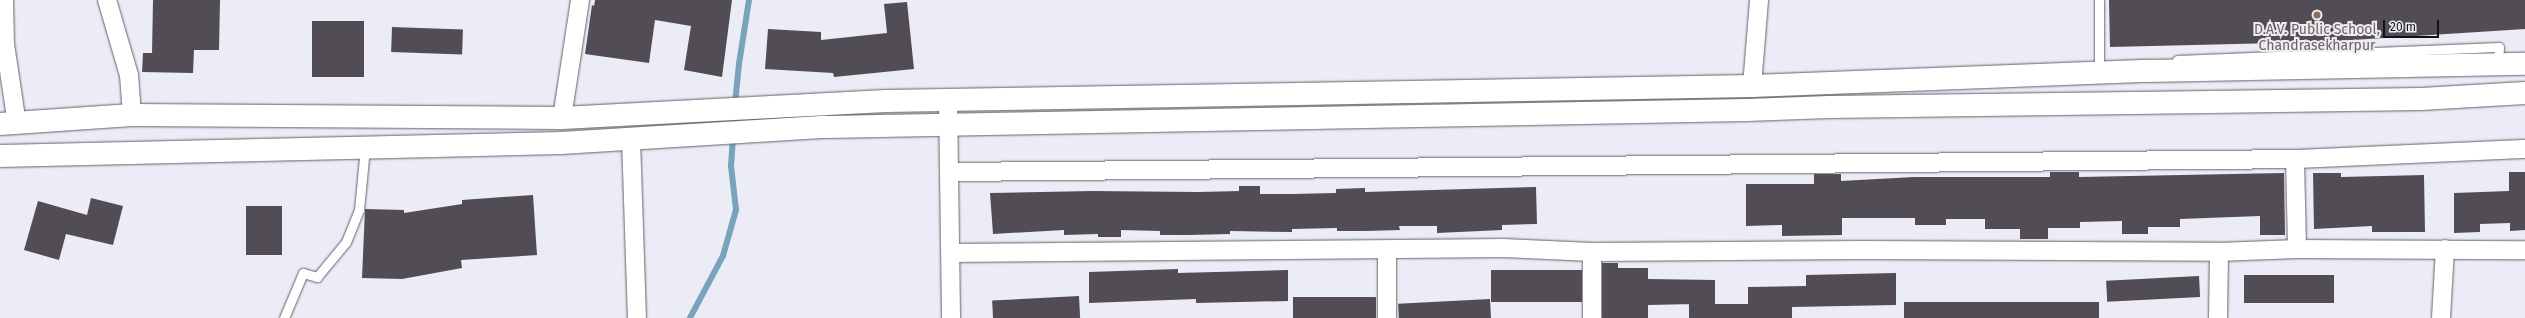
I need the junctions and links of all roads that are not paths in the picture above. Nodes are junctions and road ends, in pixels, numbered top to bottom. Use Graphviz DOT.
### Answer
graph roads {
  1 [pos="4,0"];
  2 [pos="107,0"];
  3 [pos="580,0"];
  4 [pos="1759,0"];
  5 [pos="2098,0"];
  6 [pos="2164,60"];
  7 [pos="2132,61"];
  8 [pos="2148,61"];
  9 [pos="2498,64"];
  10 [pos="2525,64"];
  11 [pos="2102,66"];
  12 [pos="1752,86"];
  13 [pos="2525,93"];
  14 [pos="948,100"];
  15 [pos="132,115"];
  16 [pos="562,118"];
  17 [pos="9,124"];
  18 [pos="949,126"];
  19 [pos="631,139"];
  20 [pos="365,148"];
  21 [pos="2525,149"];
  22 [pos="0,156"];
  23 [pos="2295,159"];
  24 [pos="950,172"];
  25 [pos="2297,249"];
  26 [pos="2445,249"];
  27 [pos="1387,250"];
  28 [pos="2525,250"];
  29 [pos="1592,252"];
  30 [pos="2219,252"];
  31 [pos="951,253"];
  32 [pos="284,318"];
  33 [pos="637,318"];
  34 [pos="951,318"];
  35 [pos="1387,318"];
  36 [pos="1592,318"];
  37 [pos="2218,318"];
  38 [pos="2441,318"];
  1 -- 17 [label="street"];
  2 -- 15 [label="street"];
  3 -- 16 [label="street"];
  4 -- 12 [label="street"];
  5 -- 11 [label="lane"];
  6 -- 9 [label="lane"];
  7 -- 8 [label="lane"];
  9 -- 10 [label="street"];
  9 -- 11 [label="street"];
  11 -- 12 [label="street"];
  12 -- 14 [label="street"];
  13 -- 18 [label="street"];
  14 -- 16 [label="street"];
  14 -- 18 [label="street"];
  15 -- 16 [label="street"];
  15 -- 17 [label="street"];
  18 -- 19 [label="street"];
  18 -- 24 [label="street"];
  19 -- 20 [label="street"];
  19 -- 33 [label="street"];
  20 -- 22 [label="street"];
  20 -- 32 [label="lane"];
  21 -- 23 [label="street"];
  23 -- 24 [label="street"];
  23 -- 25 [label="street"];
  24 -- 31 [label="street"];
  25 -- 26 [label="street"];
  25 -- 30 [label="street"];
  26 -- 28 [label="street"];
  26 -- 38 [label="street"];
  27 -- 29 [label="street"];
  27 -- 31 [label="street"];
  27 -- 35 [label="street"];
  29 -- 30 [label="street"];
  29 -- 36 [label="street"];
  30 -- 37 [label="street"];
  31 -- 34 [label="street"];
}
